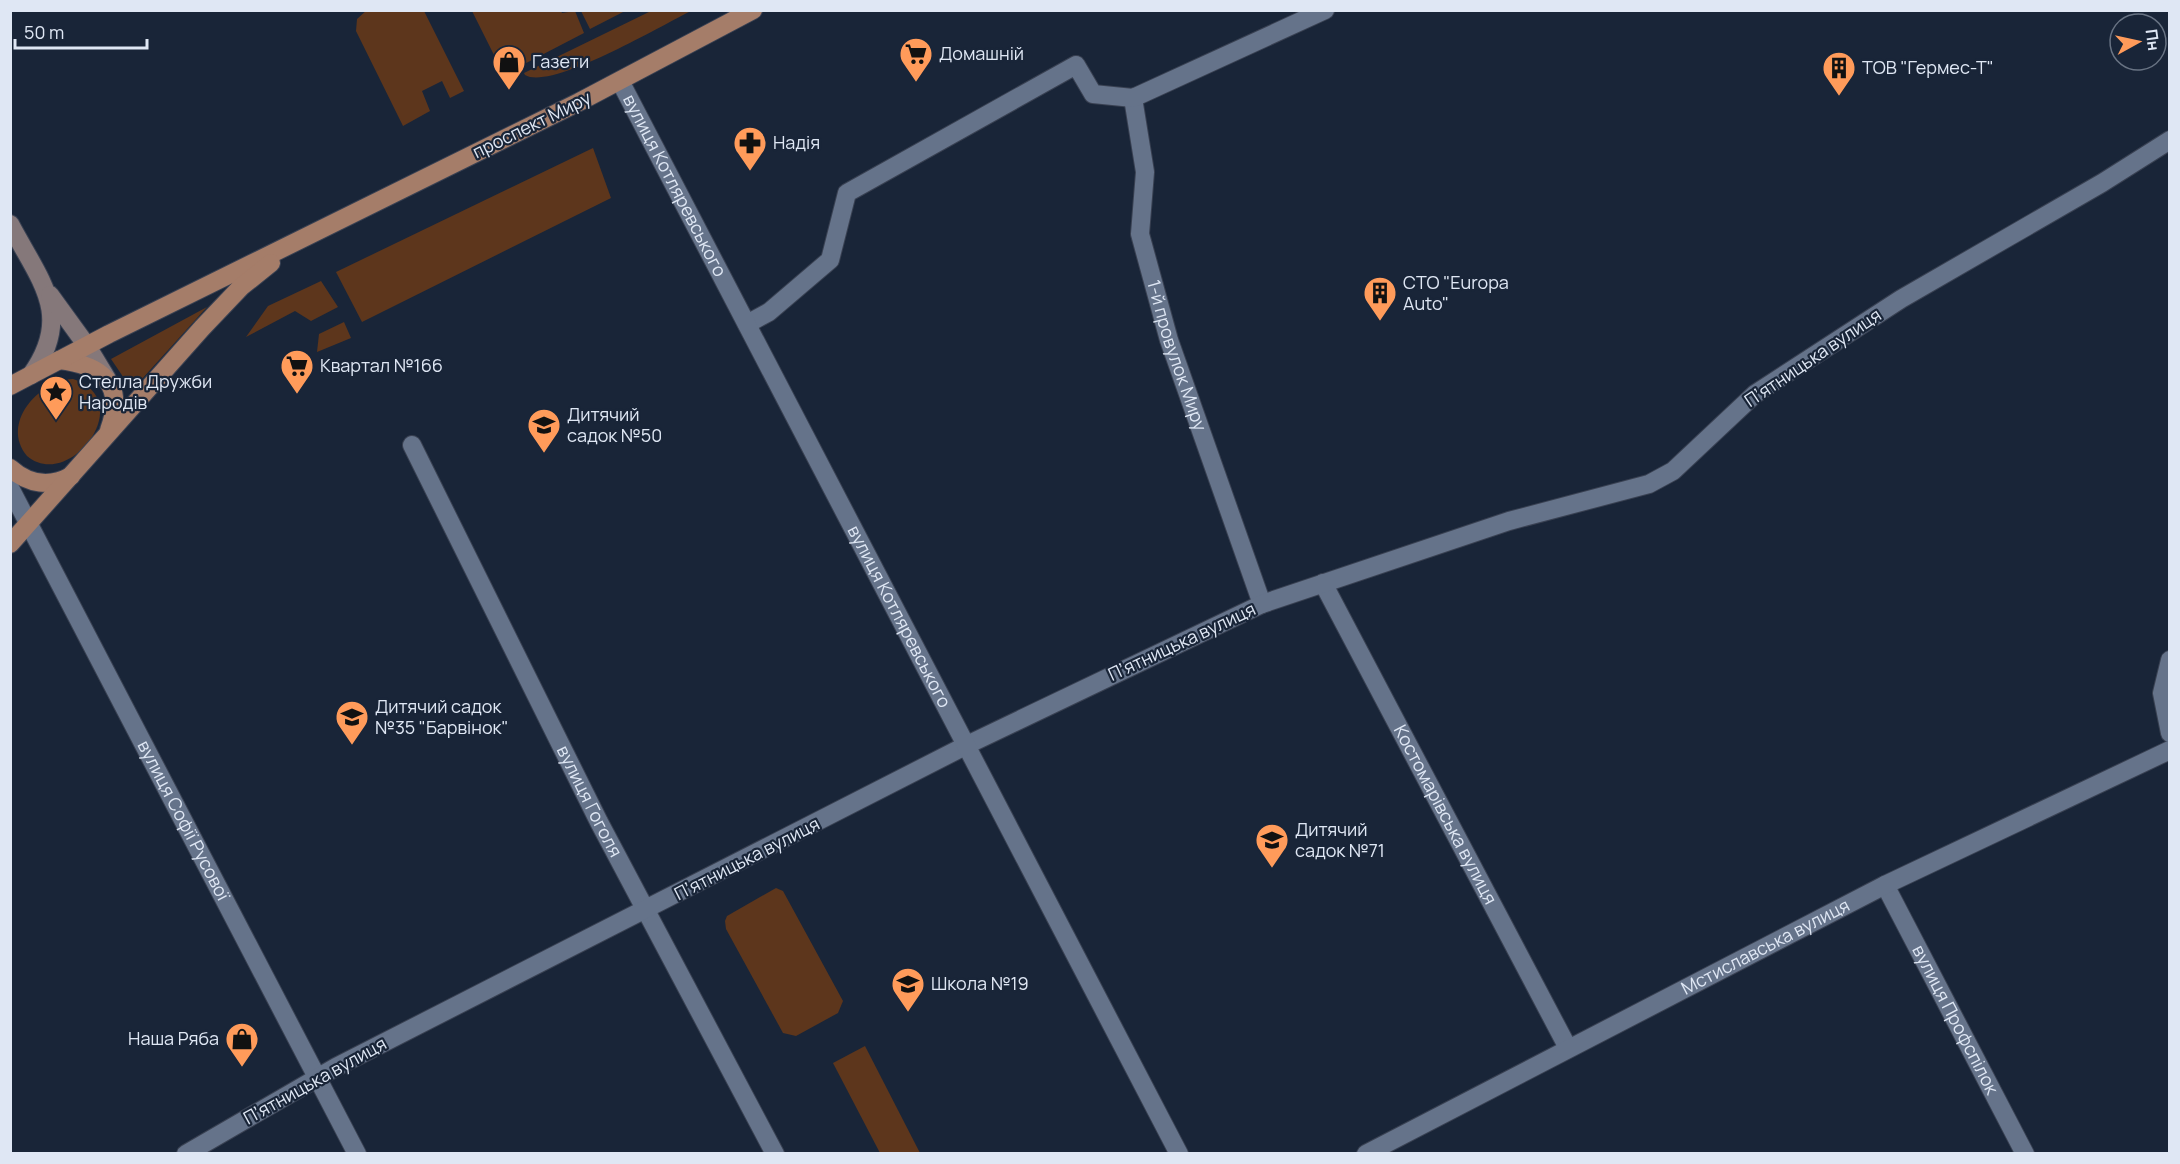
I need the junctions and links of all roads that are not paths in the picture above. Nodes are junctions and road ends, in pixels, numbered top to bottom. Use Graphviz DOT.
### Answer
graph roads {
  1 [pos="753,10"];
  2 [pos="1325,10"];
  3 [pos="620,81"];
  4 [pos="1133,98"];
  5 [pos="2169,140"];
  6 [pos="10,224"];
  7 [pos="309,235"];
  8 [pos="43,286"];
  9 [pos="747,324"];
  10 [pos="87,346"];
  11 [pos="59,360"];
  12 [pos="31,375"];
  13 [pos="107,378"];
  14 [pos="12,386"];
  15 [pos="108,434"];
  16 [pos="411,445"];
  17 [pos="10,468"];
  18 [pos="72,475"];
  19 [pos="10,488"];
  20 [pos="29,526"];
  21 [pos="10,544"];
  22 [pos="1323,583"];
  23 [pos="1262,604"];
  24 [pos="2169,660"];
  25 [pos="2169,733"];
  26 [pos="968,745"];
  27 [pos="2169,750"];
  28 [pos="1885,885"];
  29 [pos="647,909"];
  30 [pos="1568,1048"];
  31 [pos="317,1077"];
  32 [pos="186,1154"];
  33 [pos="357,1154"];
  34 [pos="775,1154"];
  35 [pos="1179,1154"];
  36 [pos="1366,1154"];
  37 [pos="2025,1154"];
  1 -- 3 [label="main road, проспект Миру"];
  2 -- 4 [label="street"];
  3 -- 7 [label="main road, проспект Миру"];
  3 -- 9 [label="street, вулиця Котляревського"];
  4 -- 9 [label="street"];
  4 -- 23 [label="street, 1-й провулок Миру"];
  5 -- 22 [label="street, Пʼятницька вулиця"];
  6 -- 8 [label="main road"];
  7 -- 10 [label="main road, проспект Миру"];
  7 -- 15 [label="main road, проспект Миру"];
  8 -- 10 [label="main road"];
  8 -- 12 [label="main road"];
  9 -- 26 [label="street, вулиця Котляревського"];
  10 -- 11 [label="main road, проспект Миру"];
  10 -- 13 [label="main road"];
  11 -- 12 [label="main road, проспект Миру"];
  11 -- 13 [label="main road"];
  12 -- 14 [label="main road, проспект Миру"];
  13 -- 15 [label="main road"];
  15 -- 18 [label="main road, проспект Миру"];
  16 -- 29 [label="street, вулиця Гоголя"];
  17 -- 18 [label="main road"];
  18 -- 20 [label="main road, проспект Миру"];
  19 -- 20 [label="street, вулиця Софії Русової"];
  20 -- 21 [label="main road, проспект Миру"];
  20 -- 31 [label="street, вулиця Софії Русової"];
  22 -- 23 [label="street, Пʼятницька вулиця"];
  22 -- 30 [label="street, Костомарівська вулиця"];
  23 -- 26 [label="street, Пʼятницька вулиця"];
  24 -- 25 [label="street"];
  26 -- 29 [label="street, Пʼятницька вулиця"];
  26 -- 35 [label="street, вулиця Котляревського"];
  27 -- 28 [label="street, Мстиславська вулиця"];
  28 -- 30 [label="street, Мстиславська вулиця"];
  28 -- 37 [label="street, вулиця Профспілок"];
  29 -- 31 [label="street, Пʼятницька вулиця"];
  29 -- 34 [label="street, вулиця Гоголя"];
  30 -- 36 [label="street, Мстиславська вулиця"];
  31 -- 32 [label="street, Пʼятницька вулиця"];
  31 -- 33 [label="street, вулиця Софії Русової"];
}
